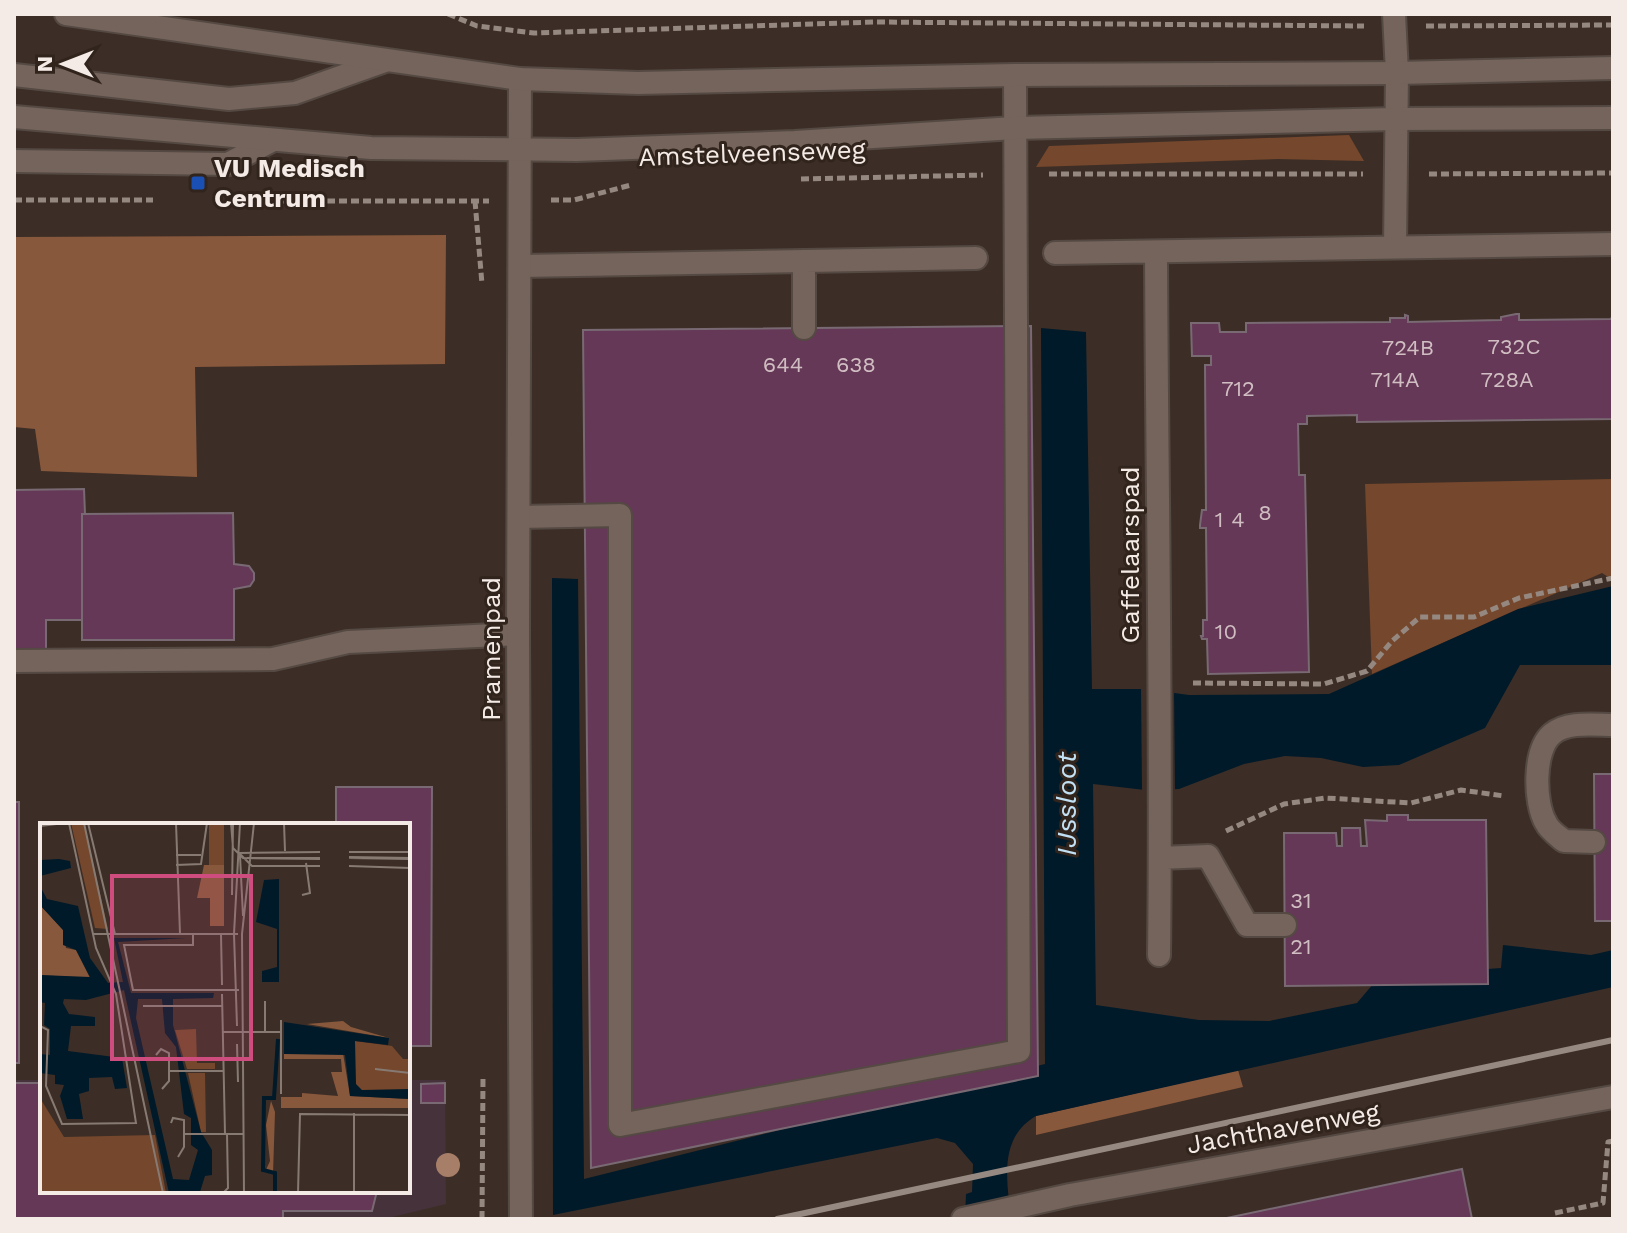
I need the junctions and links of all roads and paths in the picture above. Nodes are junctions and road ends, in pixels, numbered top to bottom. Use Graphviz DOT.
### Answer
graph roads {
  1 [pos="66,14"];
  2 [pos="448,14"];
  3 [pos="1394,20"];
  4 [pos="1613,25"];
  5 [pos="385,61"];
  6 [pos="1613,68"];
  7 [pos="1397,73"];
  8 [pos="14,75"];
  9 [pos="1015,75"];
  10 [pos="520,79"];
  11 [pos="14,117"];
  12 [pos="1613,118"];
  13 [pos="1395,119"];
  14 [pos="1014,128"];
  15 [pos="273,140"];
  16 [pos="521,149"];
  17 [pos="14,161"];
  18 [pos="1613,173"];
  19 [pos="1014,174"];
  20 [pos="1394,174"];
  21 [pos="796,179"];
  22 [pos="640,182"];
  23 [pos="14,200"];
  24 [pos="157,200"];
  25 [pos="221,200"];
  26 [pos="520,200"];
  27 [pos="1613,244"];
  28 [pos="1395,247"];
  29 [pos="1156,252"];
  30 [pos="1055,253"];
  31 [pos="976,258"];
  32 [pos="804,261"];
  33 [pos="521,266"];
  34 [pos="804,328"];
  35 [pos="519,517"];
  36 [pos="1613,578"];
  37 [pos="518,634"];
  38 [pos="14,661"];
  39 [pos="1158,682"];
  40 [pos="1613,725"];
  41 [pos="1539,802"];
  42 [pos="1594,842"];
  43 [pos="1208,856"];
  44 [pos="1160,858"];
  45 [pos="1285,925"];
  46 [pos="1159,955"];
  47 [pos="1613,1097"];
  48 [pos="1613,1141"];
  49 [pos="1555,1213"];
  50 [pos="515,1215"];
  51 [pos="963,1219"];
  1 -- 5 [label="street"];
  2 -- 3 [label="path"];
  3 -- 4 [label="path"];
  3 -- 7 [label="street"];
  5 -- 8 [label="street"];
  5 -- 10 [label="street"];
  6 -- 7 [label="street"];
  7 -- 9 [label="street"];
  7 -- 13 [label="street"];
  9 -- 10 [label="street"];
  9 -- 14 [label="street"];
  10 -- 16 [label="street, Pramenpad"];
  11 -- 15 [label="street, Amstelveenseweg"];
  12 -- 13 [label="street, Amstelveenseweg"];
  13 -- 14 [label="street, Amstelveenseweg"];
  13 -- 20 [label="street"];
  14 -- 16 [label="street, Amstelveenseweg"];
  14 -- 19 [label="street"];
  15 -- 16 [label="street, Amstelveenseweg"];
  15 -- 17 [label="street"];
  16 -- 26 [label="street, Pramenpad"];
  18 -- 20 [label="path, Amstelveenseweg"];
  19 -- 20 [label="path, Amstelveenseweg"];
  19 -- 21 [label="path, Amstelveenseweg"];
  19 -- 35 [label="street"];
  20 -- 28 [label="street"];
  22 -- 26 [label="path, Amstelveenseweg"];
  23 -- 24 [label="path"];
  25 -- 26 [label="path, Amstelveenseweg"];
  26 -- 33 [label="street, Pramenpad"];
  27 -- 28 [label="street"];
  28 -- 29 [label="street"];
  29 -- 30 [label="street"];
  29 -- 39 [label="street, Gaffelaarspad"];
  31 -- 32 [label="street"];
  32 -- 33 [label="street"];
  32 -- 34 [label="street"];
  33 -- 35 [label="street, Pramenpad"];
  35 -- 37 [label="street, Pramenpad"];
  36 -- 39 [label="path"];
  37 -- 38 [label="street"];
  37 -- 50 [label="street, Pramenpad"];
  39 -- 44 [label="street, Gaffelaarspad"];
  40 -- 41 [label="street"];
  41 -- 42 [label="street"];
  41 -- 43 [label="path"];
  43 -- 44 [label="street"];
  43 -- 45 [label="street"];
  44 -- 46 [label="street, Gaffelaarspad"];
  47 -- 51 [label="street, Jachthavenweg"];
  48 -- 49 [label="path"];
}
